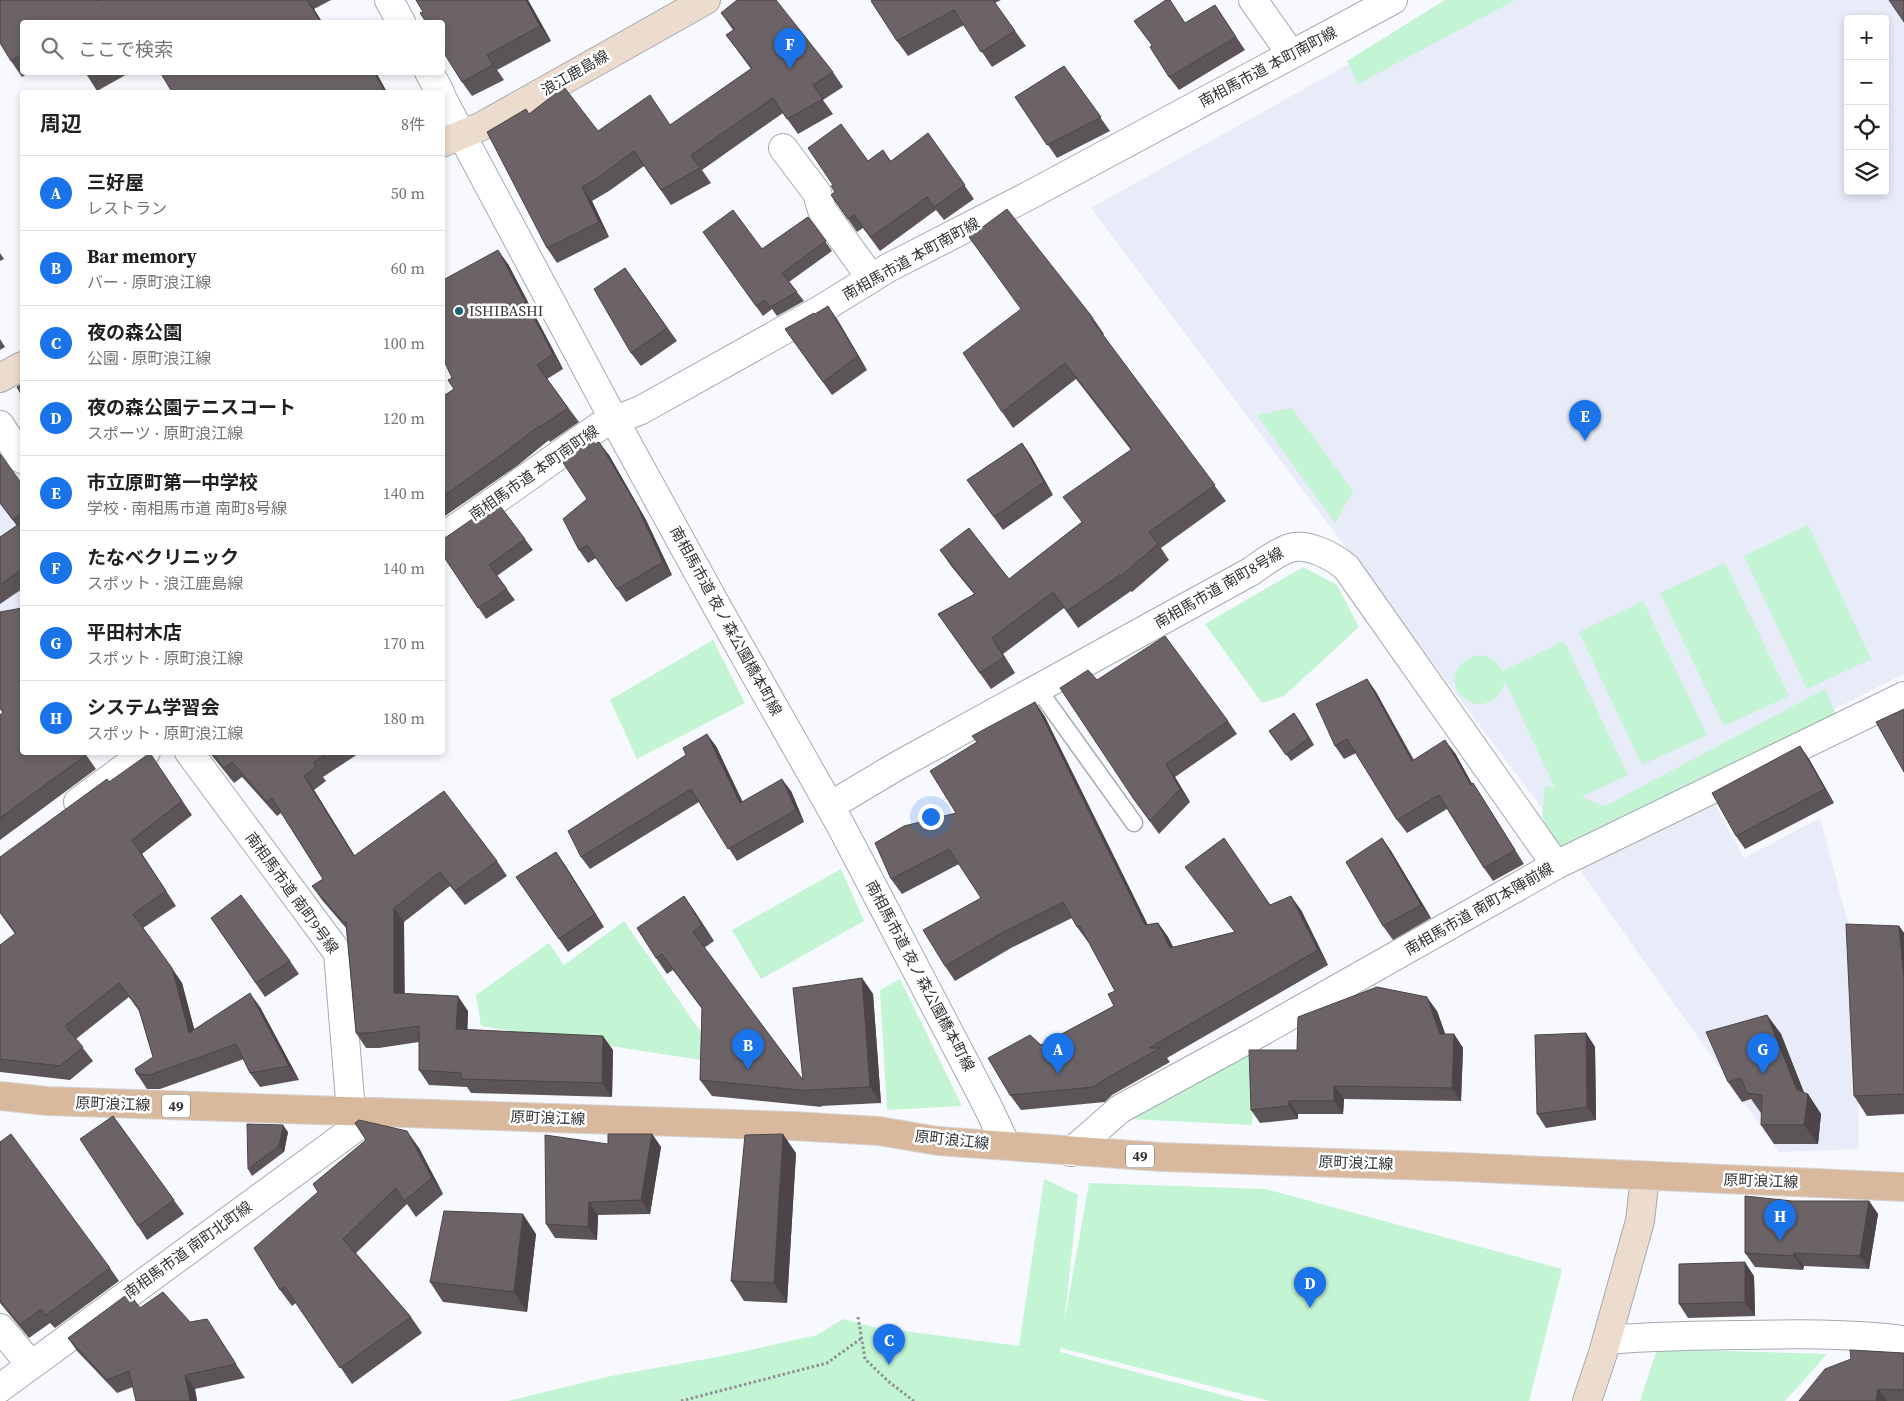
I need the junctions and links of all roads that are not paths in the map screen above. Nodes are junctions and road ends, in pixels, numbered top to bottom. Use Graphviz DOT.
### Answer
graph roads {
  1 [pos="388,0"];
  2 [pos="706,0"];
  3 [pos="1253,0"];
  4 [pos="1393,0"];
  5 [pos="400,20"];
  6 [pos="1291,54"];
  7 [pos="430,75"];
  8 [pos="439,90"];
  9 [pos="445,110"];
  10 [pos="452,138"];
  11 [pos="783,148"];
  12 [pos="871,278"];
  13 [pos="20,367"];
  14 [pos="0,378"];
  15 [pos="614,419"];
  16 [pos="0,424"];
  17 [pos="20,456"];
  18 [pos="445,536"];
  19 [pos="1038,689"];
  20 [pos="1904,696"];
  21 [pos="142,755"];
  22 [pos="191,755"];
  23 [pos="830,806"];
  24 [pos="61,814"];
  25 [pos="1134,823"];
  26 [pos="1556,865"];
  27 [pos="0,1096"];
  28 [pos="364,1112"];
  29 [pos="1006,1145"];
  30 [pos="1071,1152"];
  31 [pos="1645,1176"];
  32 [pos="1904,1187"];
  33 [pos="0,1328"];
  34 [pos="1607,1340"];
  35 [pos="1904,1340"];
  36 [pos="31,1365"];
  37 [pos="0,1388"];
  38 [pos="1587,1401"];
  1 -- 5 [label="street"];
  2 -- 10 [label="main road, 浪江鹿島線"];
  3 -- 6 [label="street"];
  4 -- 6 [label="street, 南相馬市道 本町南町線"];
  6 -- 12 [label="street, 南相馬市道 本町南町線"];
  7 -- 8 [label="street"];
  9 -- 10 [label="street, 南相馬市道 夜ノ森公園橋本町線"];
  10 -- 15 [label="street, 南相馬市道 夜ノ森公園橋本町線"];
  11 -- 12 [label="street"];
  12 -- 15 [label="street, 南相馬市道 本町南町線"];
  13 -- 14 [label="main road"];
  15 -- 18 [label="street, 南相馬市道 本町南町線"];
  15 -- 23 [label="street, 南相馬市道 夜ノ森公園橋本町線"];
  16 -- 17 [label="street"];
  19 -- 23 [label="street, 南相馬市道 南町8号線"];
  19 -- 25 [label="lane"];
  19 -- 26 [label="street, 南相馬市道 南町8号線"];
  20 -- 26 [label="street, 南相馬市道 南町本陣前線"];
  21 -- 24 [label="street"];
  22 -- 28 [label="street, 南相馬市道 南町9号線"];
  23 -- 29 [label="street, 南相馬市道 夜ノ森公園橋本町線"];
  26 -- 30 [label="street, 南相馬市道 南町本陣前線"];
  27 -- 28 [label="main road, 原町浪江線 / 49"];
  28 -- 29 [label="main road, 原町浪江線 / 49"];
  28 -- 36 [label="street, 南相馬市道 南町北町線"];
  29 -- 30 [label="main road, 原町浪江線 / 49"];
  30 -- 31 [label="main road, 原町浪江線 / 49"];
  31 -- 32 [label="main road, 原町浪江線 / 49"];
  31 -- 34 [label="main road"];
  33 -- 36 [label="street"];
  34 -- 35 [label="street"];
  34 -- 38 [label="main road"];
  36 -- 37 [label="street, 南相馬市道 南町北町線"];
}
